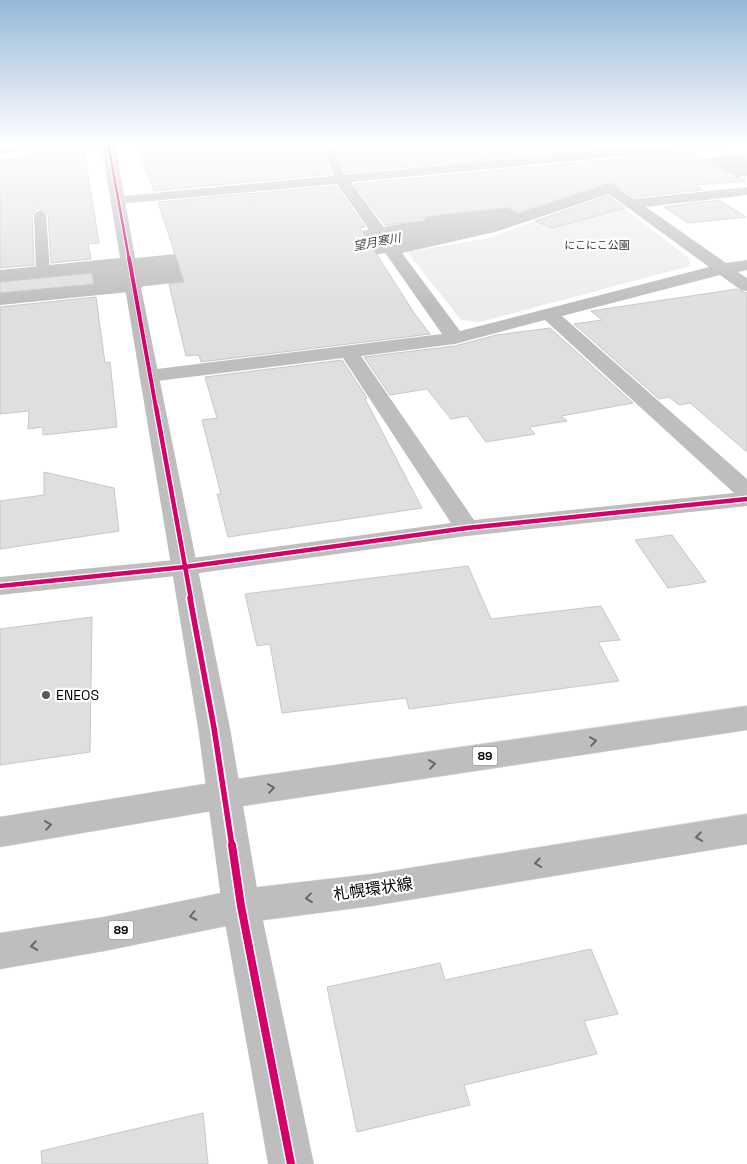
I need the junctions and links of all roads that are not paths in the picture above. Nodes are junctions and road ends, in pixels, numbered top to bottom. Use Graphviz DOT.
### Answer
graph roads {
  1 [pos="147,197"];
  2 [pos="355,197"];
  3 [pos="586,197"];
  4 [pos="624,197"];
  5 [pos="692,197"];
  6 [pos="118,200"];
  7 [pos="634,204"];
  8 [pos="40,214"];
  9 [pos="387,243"];
  10 [pos="747,265"];
  11 [pos="722,269"];
  12 [pos="43,270"];
  13 [pos="130,273"];
  14 [pos="0,275"];
  15 [pos="747,286"];
  16 [pos="0,300"];
  17 [pos="548,313"];
  18 [pos="455,338"];
  19 [pos="348,351"];
  20 [pos="149,376"];
  21 [pos="747,492"];
  22 [pos="747,499"];
  23 [pos="467,528"];
  24 [pos="185,567"];
  25 [pos="0,586"];
  26 [pos="747,718"];
  27 [pos="223,795"];
  28 [pos="747,829"];
  29 [pos="0,832"];
  30 [pos="241,906"];
  31 [pos="0,951"];
  32 [pos="291,1164"];
  1 -- 6 [label="street"];
  2 -- 9 [label="street"];
  3 -- 9 [label="street"];
  4 -- 7 [label="street"];
  5 -- 7 [label="street"];
  6 -- 13 [label="street"];
  7 -- 11 [label="street"];
  8 -- 12 [label="lane"];
  9 -- 18 [label="street"];
  10 -- 11 [label="street"];
  11 -- 15 [label="street"];
  11 -- 17 [label="street"];
  12 -- 13 [label="street"];
  12 -- 14 [label="street"];
  13 -- 16 [label="street"];
  13 -- 20 [label="street"];
  17 -- 18 [label="street"];
  17 -- 21 [label="street"];
  18 -- 19 [label="street"];
  19 -- 20 [label="street"];
  19 -- 23 [label="street"];
  20 -- 24 [label="street"];
  22 -- 23 [label="street"];
  23 -- 24 [label="street"];
  24 -- 25 [label="street"];
  24 -- 27 [label="street"];
  27 -- 26 [label="street, 89, one-way"];
  29 -- 27 [label="street, 89, one-way"];
  27 -- 30 [label="street"];
  28 -- 30 [label="street, 札幌環状線 / 89, one-way"];
  30 -- 31 [label="street, 札幌環状線 / 89, one-way"];
  30 -- 32 [label="street"];
}
